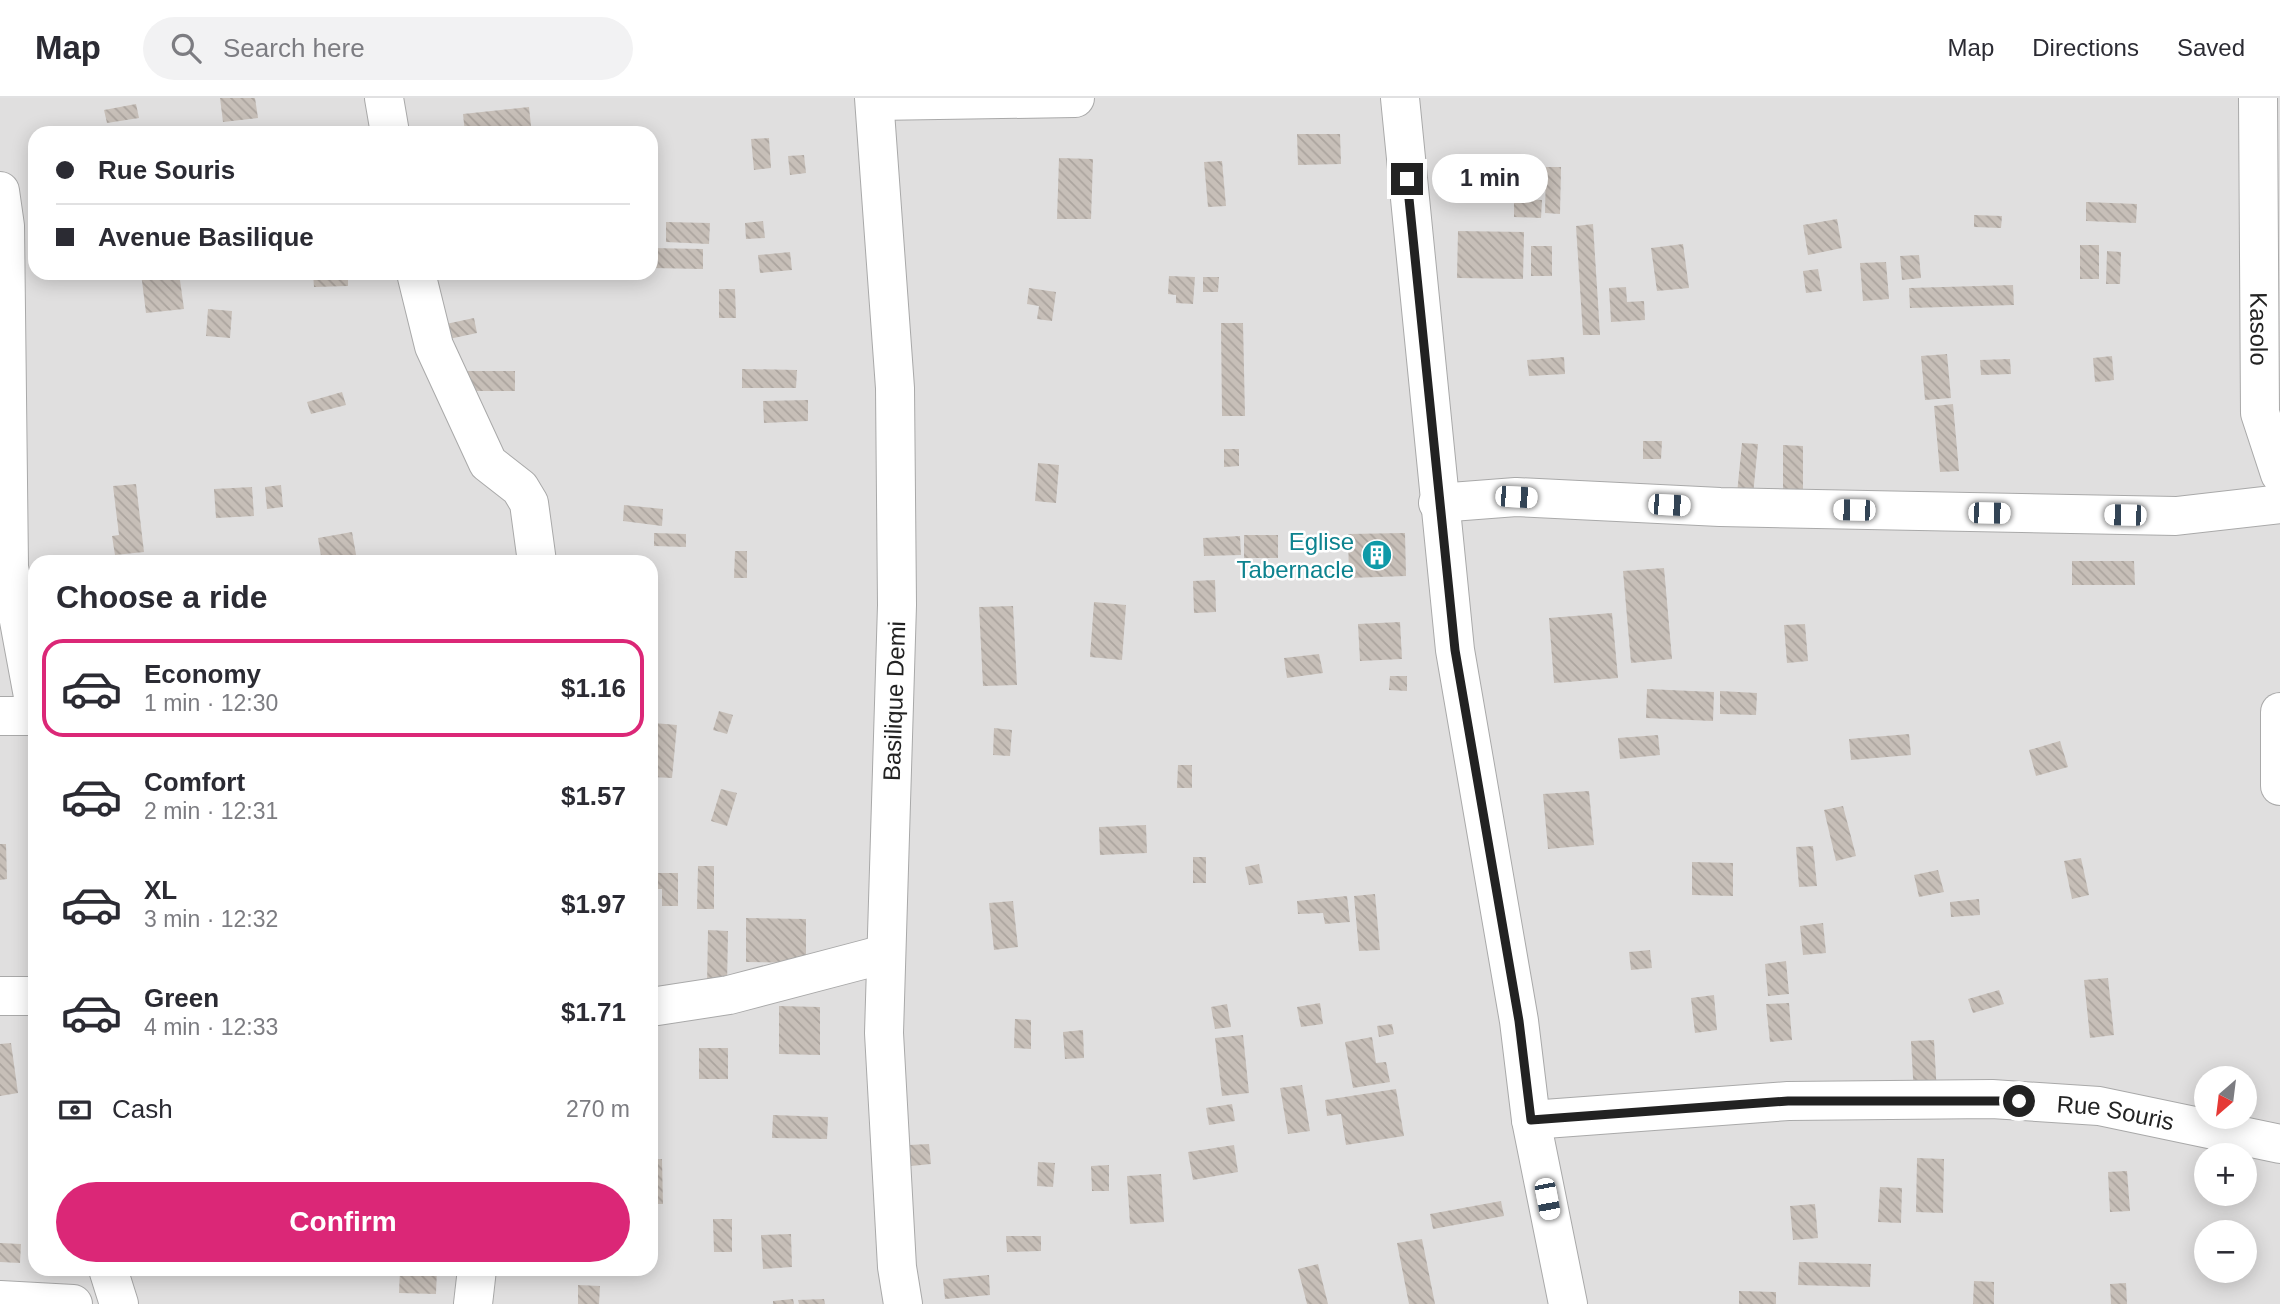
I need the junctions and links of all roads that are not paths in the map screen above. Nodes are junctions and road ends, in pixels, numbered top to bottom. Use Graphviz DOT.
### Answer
graph roads {
  1 [pos="384,98"];
  2 [pos="1075,98"];
  3 [pos="1400,98"];
  4 [pos="2258,98"];
  5 [pos="874,100"];
  6 [pos="389,126"];
  7 [pos="0,191"];
  8 [pos="418,280"];
  9 [pos="2280,474"];
  10 [pos="1438,503"];
  11 [pos="2280,504"];
  12 [pos="536,555"];
  13 [pos="28,669"];
  14 [pos="2280,712"];
  15 [pos="0,716"];
  16 [pos="28,716"];
  17 [pos="2280,786"];
  18 [pos="885,954"];
  19 [pos="0,996"];
  20 [pos="28,996"];
  21 [pos="658,1006"];
  22 [pos="1531,1120"];
  23 [pos="2280,1144"];
  24 [pos="110,1276"];
  25 [pos="476,1276"];
  26 [pos="0,1300"];
  27 [pos="73,1304"];
  28 [pos="119,1304"];
  29 [pos="473,1304"];
  30 [pos="903,1304"];
  31 [pos="1568,1304"];
  1 -- 6 [label="street"];
  2 -- 5 [label="street"];
  3 -- 10 [label="street"];
  4 -- 9 [label="street, Kasolo"];
  5 -- 18 [label="street, Basilique Demi"];
  7 -- 13 [label="street"];
  8 -- 12 [label="street"];
  10 -- 11 [label="street"];
  10 -- 22 [label="street"];
  14 -- 17 [label="street"];
  15 -- 16 [label="street"];
  18 -- 21 [label="street"];
  18 -- 30 [label="street, Basilique Demi"];
  19 -- 20 [label="street"];
  22 -- 23 [label="street, Rue Souris"];
  22 -- 31 [label="street"];
  24 -- 28 [label="street"];
  25 -- 29 [label="street"];
  26 -- 27 [label="street"];
}
